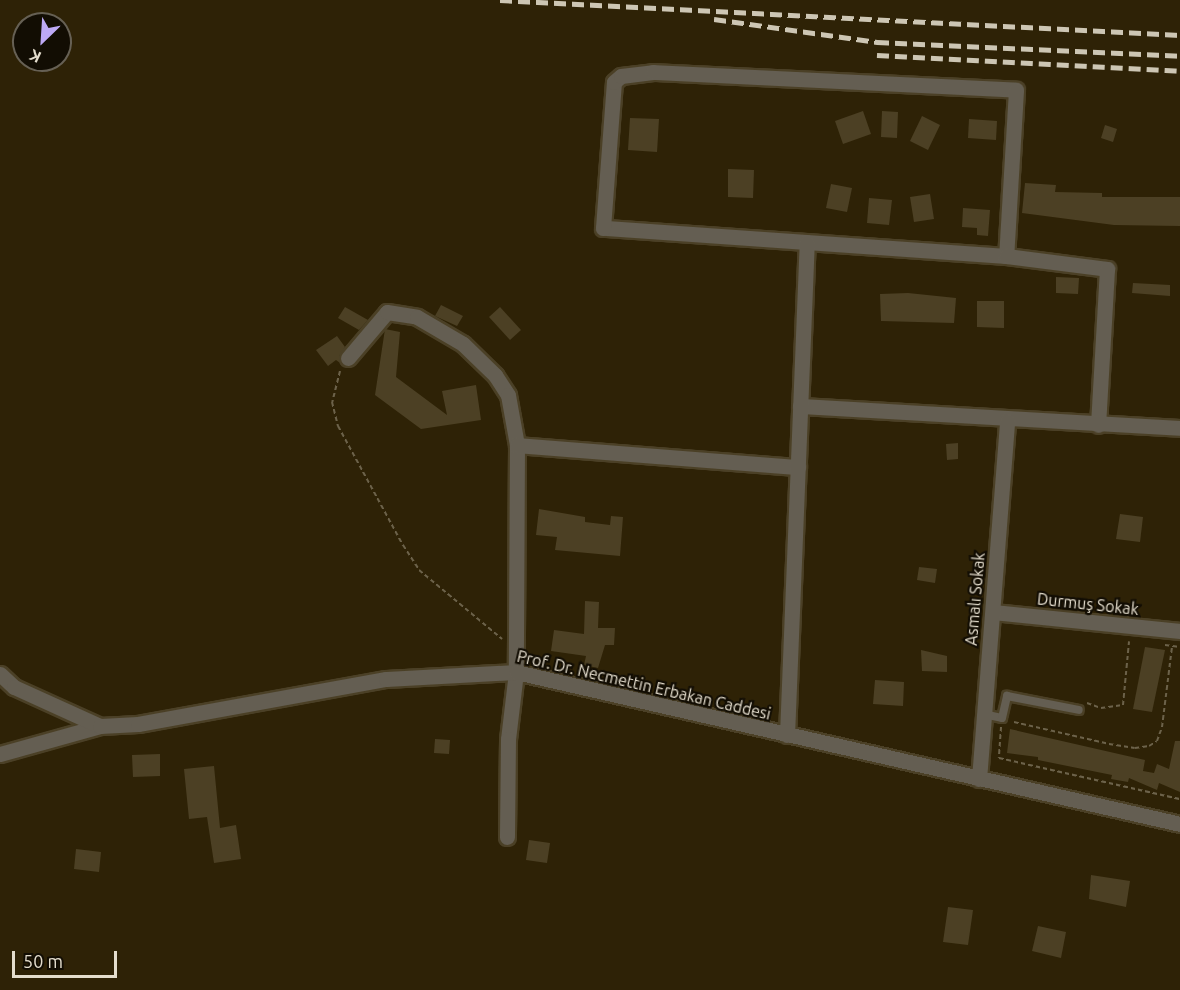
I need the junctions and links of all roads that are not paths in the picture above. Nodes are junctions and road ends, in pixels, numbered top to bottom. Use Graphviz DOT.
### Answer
graph roads {
  1 [pos="807,242"];
  2 [pos="1006,256"];
  3 [pos="348,358"];
  4 [pos="800,406"];
  5 [pos="1007,421"];
  6 [pos="1098,424"];
  7 [pos="1180,428"];
  8 [pos="517,446"];
  9 [pos="798,467"];
  10 [pos="993,612"];
  11 [pos="1180,631"];
  12 [pos="516,672"];
  13 [pos="0,674"];
  14 [pos="1079,710"];
  15 [pos="983,714"];
  16 [pos="100,726"];
  17 [pos="787,735"];
  18 [pos="0,754"];
  19 [pos="979,779"];
  20 [pos="1180,824"];
  21 [pos="507,837"];
  1 -- 2 [label="street"];
  1 -- 2 [label="street"];
  1 -- 4 [label="street"];
  2 -- 6 [label="street"];
  3 -- 8 [label="street"];
  4 -- 5 [label="street"];
  4 -- 9 [label="street"];
  5 -- 6 [label="street"];
  5 -- 10 [label="street, Asmalı Sokak"];
  6 -- 7 [label="street"];
  8 -- 9 [label="street"];
  8 -- 12 [label="street"];
  9 -- 17 [label="street"];
  10 -- 11 [label="street, Durmuş Sokak"];
  10 -- 15 [label="street, Asmalı Sokak"];
  12 -- 16 [label="street, Prof. Dr. Necmettin Erbakan Caddesi"];
  12 -- 17 [label="street, Prof. Dr. Necmettin Erbakan Caddesi"];
  12 -- 21 [label="street"];
  13 -- 16 [label="street, Prof. Dr. Necmettin Erbakan Caddesi"];
  14 -- 15 [label="lane"];
  15 -- 19 [label="street, Asmalı Sokak"];
  16 -- 18 [label="street"];
  17 -- 19 [label="street, Prof. Dr. Necmettin Erbakan Caddesi"];
  19 -- 20 [label="street, Prof. Dr. Necmettin Erbakan Caddesi"];
}
